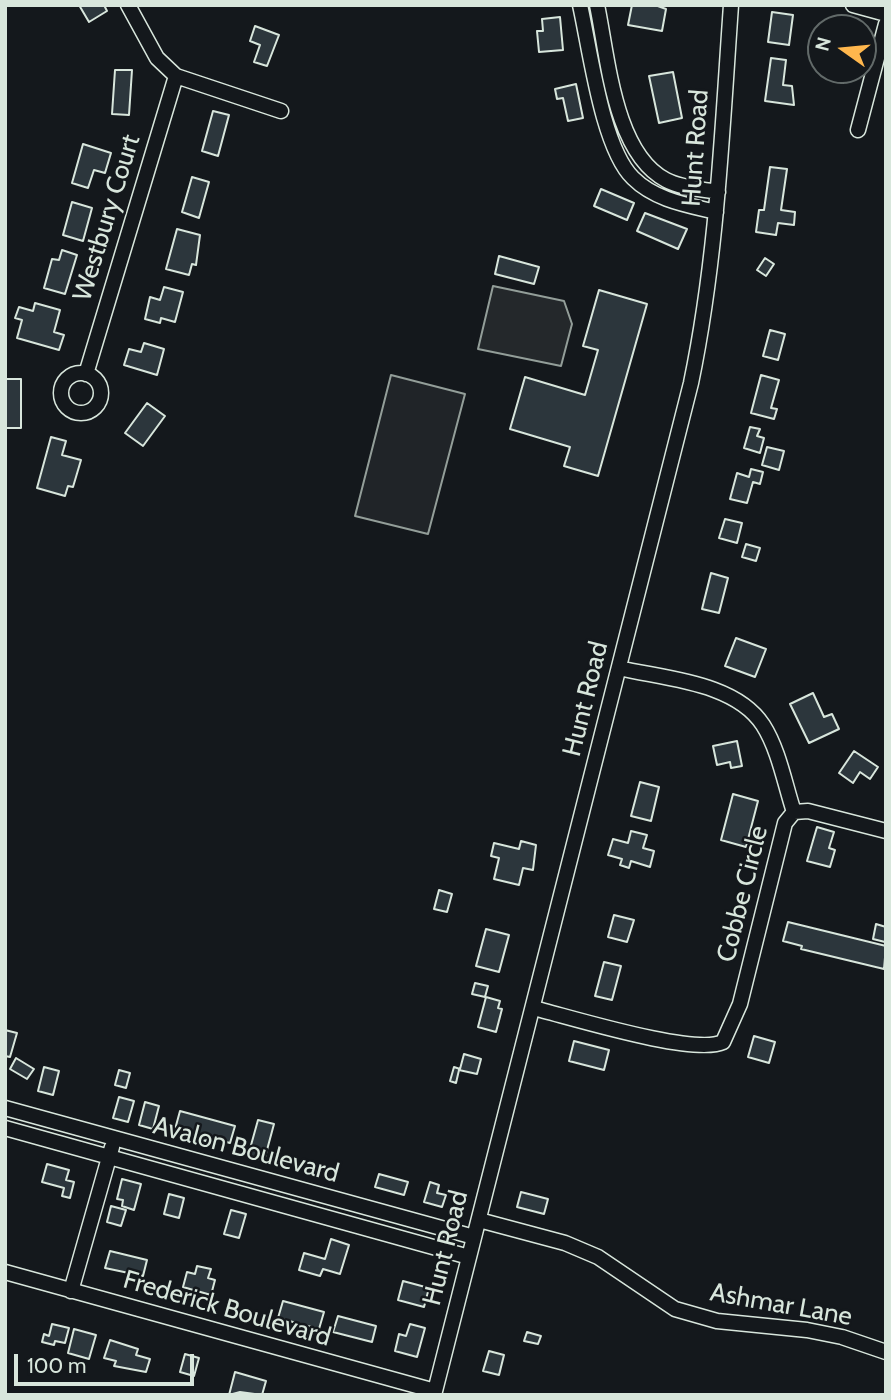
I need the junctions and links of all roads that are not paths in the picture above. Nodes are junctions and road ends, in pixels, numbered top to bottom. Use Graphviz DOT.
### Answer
graph roads {
  1 [pos="128,5"];
  2 [pos="580,5"];
  3 [pos="597,5"];
  4 [pos="731,5"];
  5 [pos="853,5"];
  6 [pos="869,7"];
  7 [pos="886,14"];
  8 [pos="886,24"];
  9 [pos="176,76"];
  10 [pos="281,111"];
  11 [pos="858,130"];
  12 [pos="718,192"];
  13 [pos="716,212"];
  14 [pos="86,374"];
  15 [pos="619,668"];
  16 [pos="794,813"];
  17 [pos="886,831"];
  18 [pos="533,1008"];
  19 [pos="5,1108"];
  20 [pos="5,1128"];
  21 [pos="114,1139"];
  22 [pos="110,1157"];
  23 [pos="478,1220"];
  24 [pos="474,1237"];
  25 [pos="469,1257"];
  26 [pos="5,1272"];
  27 [pos="71,1291"];
  28 [pos="886,1352"];
  29 [pos="435,1393"];
  1 -- 9 [label="street"];
  2 -- 13 [label="street"];
  3 -- 12 [label="street"];
  4 -- 12 [label="street, Hunt Road"];
  5 -- 6 [label="street"];
  6 -- 7 [label="street"];
  8 -- 11 [label="street"];
  9 -- 10 [label="street"];
  9 -- 14 [label="street, Westbury Court"];
  12 -- 13 [label="street, Hunt Road"];
  13 -- 15 [label="street, Hunt Road"];
  15 -- 16 [label="street, Cobbe Circle"];
  15 -- 18 [label="street, Hunt Road"];
  16 -- 17 [label="street"];
  16 -- 18 [label="street, Cobbe Circle"];
  18 -- 23 [label="street, Hunt Road"];
  19 -- 21 [label="street, Avalon Boulevard"];
  20 -- 22 [label="street, Avalon Boulevard"];
  21 -- 22 [label="street"];
  21 -- 24 [label="street, Avalon Boulevard"];
  22 -- 25 [label="street, Avalon Boulevard"];
  22 -- 27 [label="street"];
  23 -- 24 [label="street, Hunt Road"];
  23 -- 28 [label="street, Ashmar Lane"];
  24 -- 25 [label="street, Hunt Road"];
  25 -- 29 [label="street, Hunt Road"];
  26 -- 27 [label="street, Frederick Boulevard"];
  27 -- 29 [label="street, Frederick Boulevard"];
}
